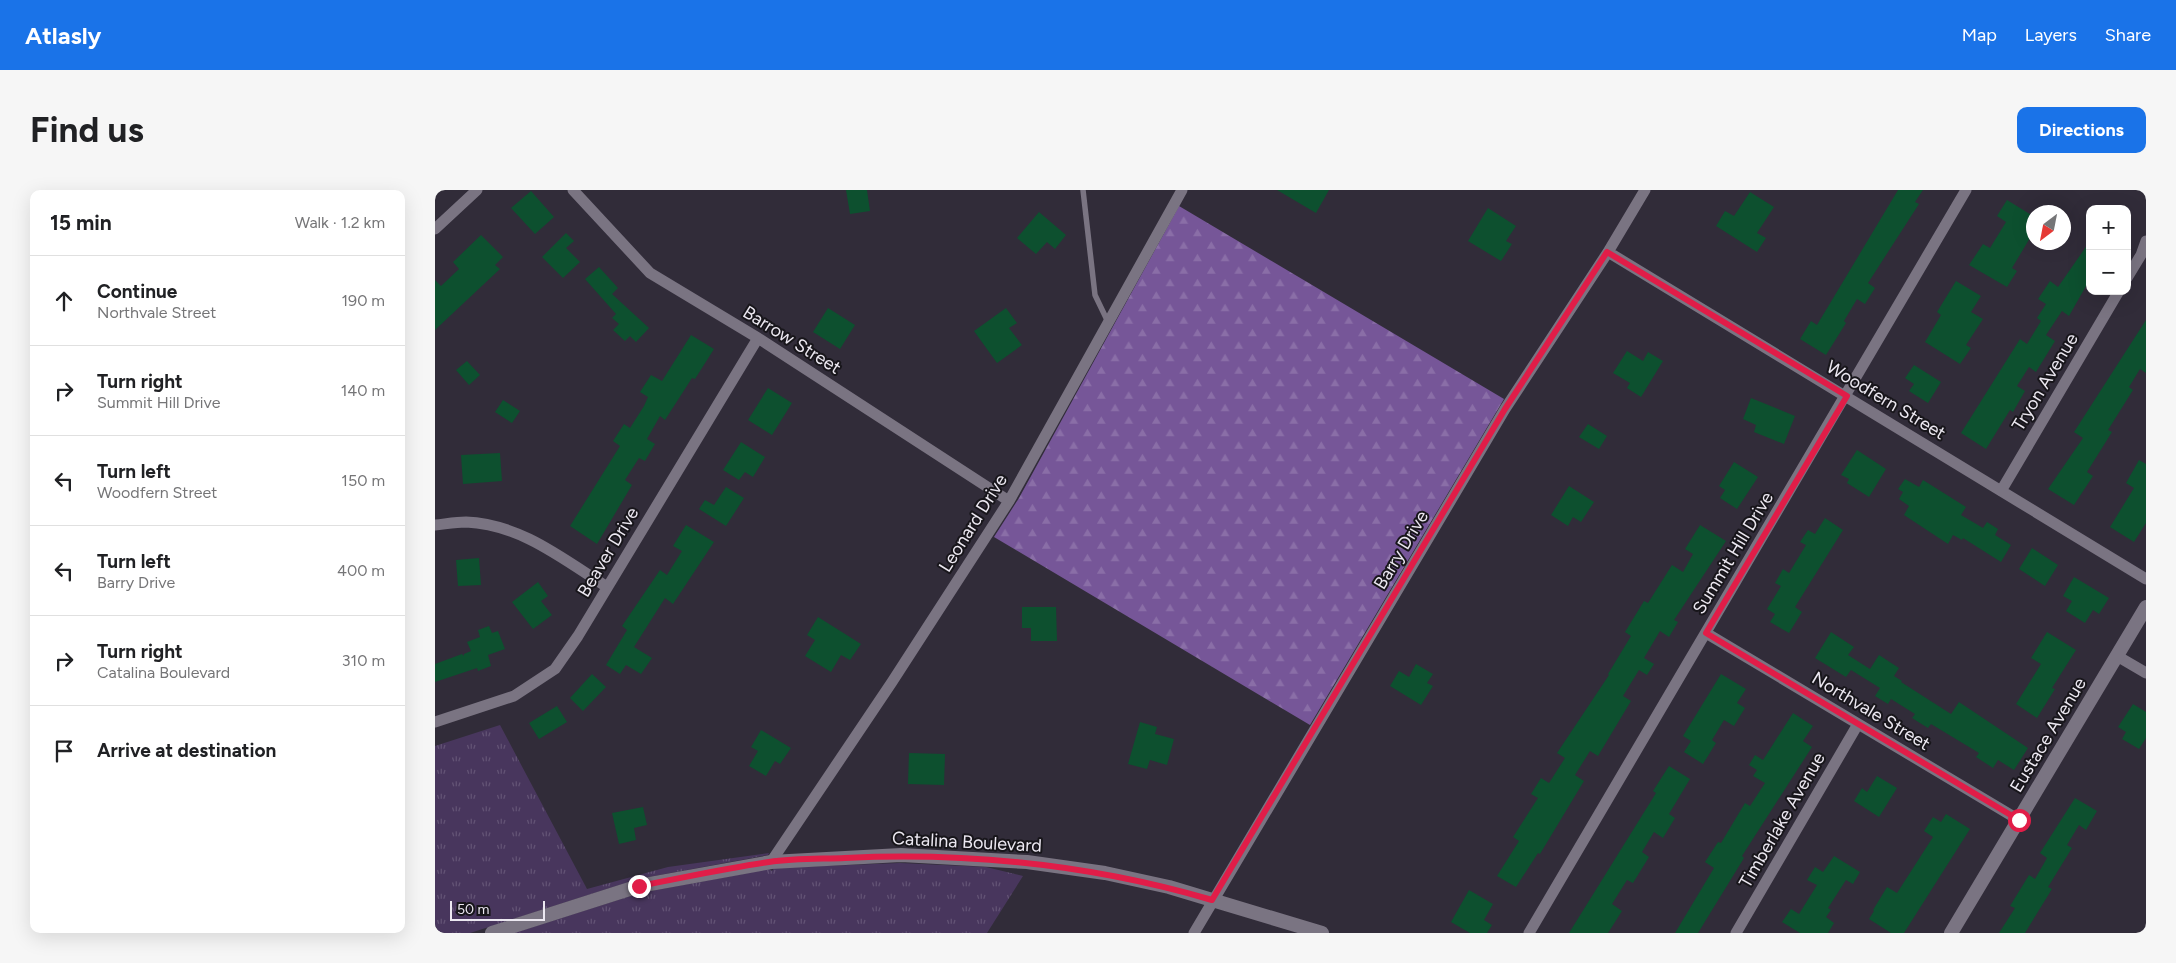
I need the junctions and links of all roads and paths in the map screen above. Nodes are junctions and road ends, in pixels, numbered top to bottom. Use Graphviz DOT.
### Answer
graph roads {
  1 [pos="477,190"];
  2 [pos="573,190"];
  3 [pos="1083,190"];
  4 [pos="1181,190"];
  5 [pos="1645,190"];
  6 [pos="1966,190"];
  7 [pos="435,229"];
  8 [pos="2146,240"];
  9 [pos="1607,252"];
  10 [pos="2131,271"];
  11 [pos="2117,295"];
  12 [pos="1108,322"];
  13 [pos="758,338"];
  14 [pos="1847,396"];
  15 [pos="2001,491"];
  16 [pos="1009,501"];
  17 [pos="435,525"];
  18 [pos="2146,579"];
  19 [pos="607,588"];
  20 [pos="2146,607"];
  21 [pos="1706,633"];
  22 [pos="2117,656"];
  23 [pos="2146,673"];
  24 [pos="435,722"];
  25 [pos="1858,724"];
  26 [pos="2019,820"];
  27 [pos="771,862"];
  28 [pos="1212,900"];
  29 [pos="492,933"];
  30 [pos="1194,933"];
  31 [pos="1322,933"];
  32 [pos="1529,933"];
  33 [pos="1736,933"];
  34 [pos="1951,933"];
  1 -- 7 [label="street"];
  2 -- 13 [label="street, Barrow Street"];
  3 -- 12 [label="lane"];
  4 -- 12 [label="street, Leonard Drive"];
  5 -- 9 [label="street, Barry Drive"];
  6 -- 14 [label="street, Summit Hill Drive"];
  8 -- 10 [label="street"];
  9 -- 14 [label="street, Woodfern Street"];
  9 -- 28 [label="street, Barry Drive"];
  11 -- 15 [label="street, Tryon Avenue"];
  12 -- 16 [label="street, Leonard Drive"];
  13 -- 16 [label="street, Barrow Street"];
  13 -- 19 [label="street, Beaver Drive"];
  14 -- 15 [label="street, Woodfern Street"];
  14 -- 21 [label="street, Summit Hill Drive"];
  15 -- 18 [label="street, Woodfern Street"];
  16 -- 27 [label="street, Leonard Drive"];
  17 -- 19 [label="street"];
  19 -- 24 [label="street, Beaver Drive"];
  20 -- 22 [label="street, Eustace Avenue"];
  21 -- 25 [label="street, Northvale Street"];
  21 -- 32 [label="street, Summit Hill Drive"];
  22 -- 23 [label="street"];
  22 -- 26 [label="street, Eustace Avenue"];
  25 -- 26 [label="street, Northvale Street"];
  25 -- 33 [label="street, Timberlake Avenue"];
  26 -- 34 [label="street, Eustace Avenue"];
  27 -- 28 [label="street, Catalina Boulevard"];
  27 -- 29 [label="street, Catalina Boulevard"];
  28 -- 30 [label="street, Barry Drive"];
  28 -- 31 [label="street, Catalina Boulevard"];
}
